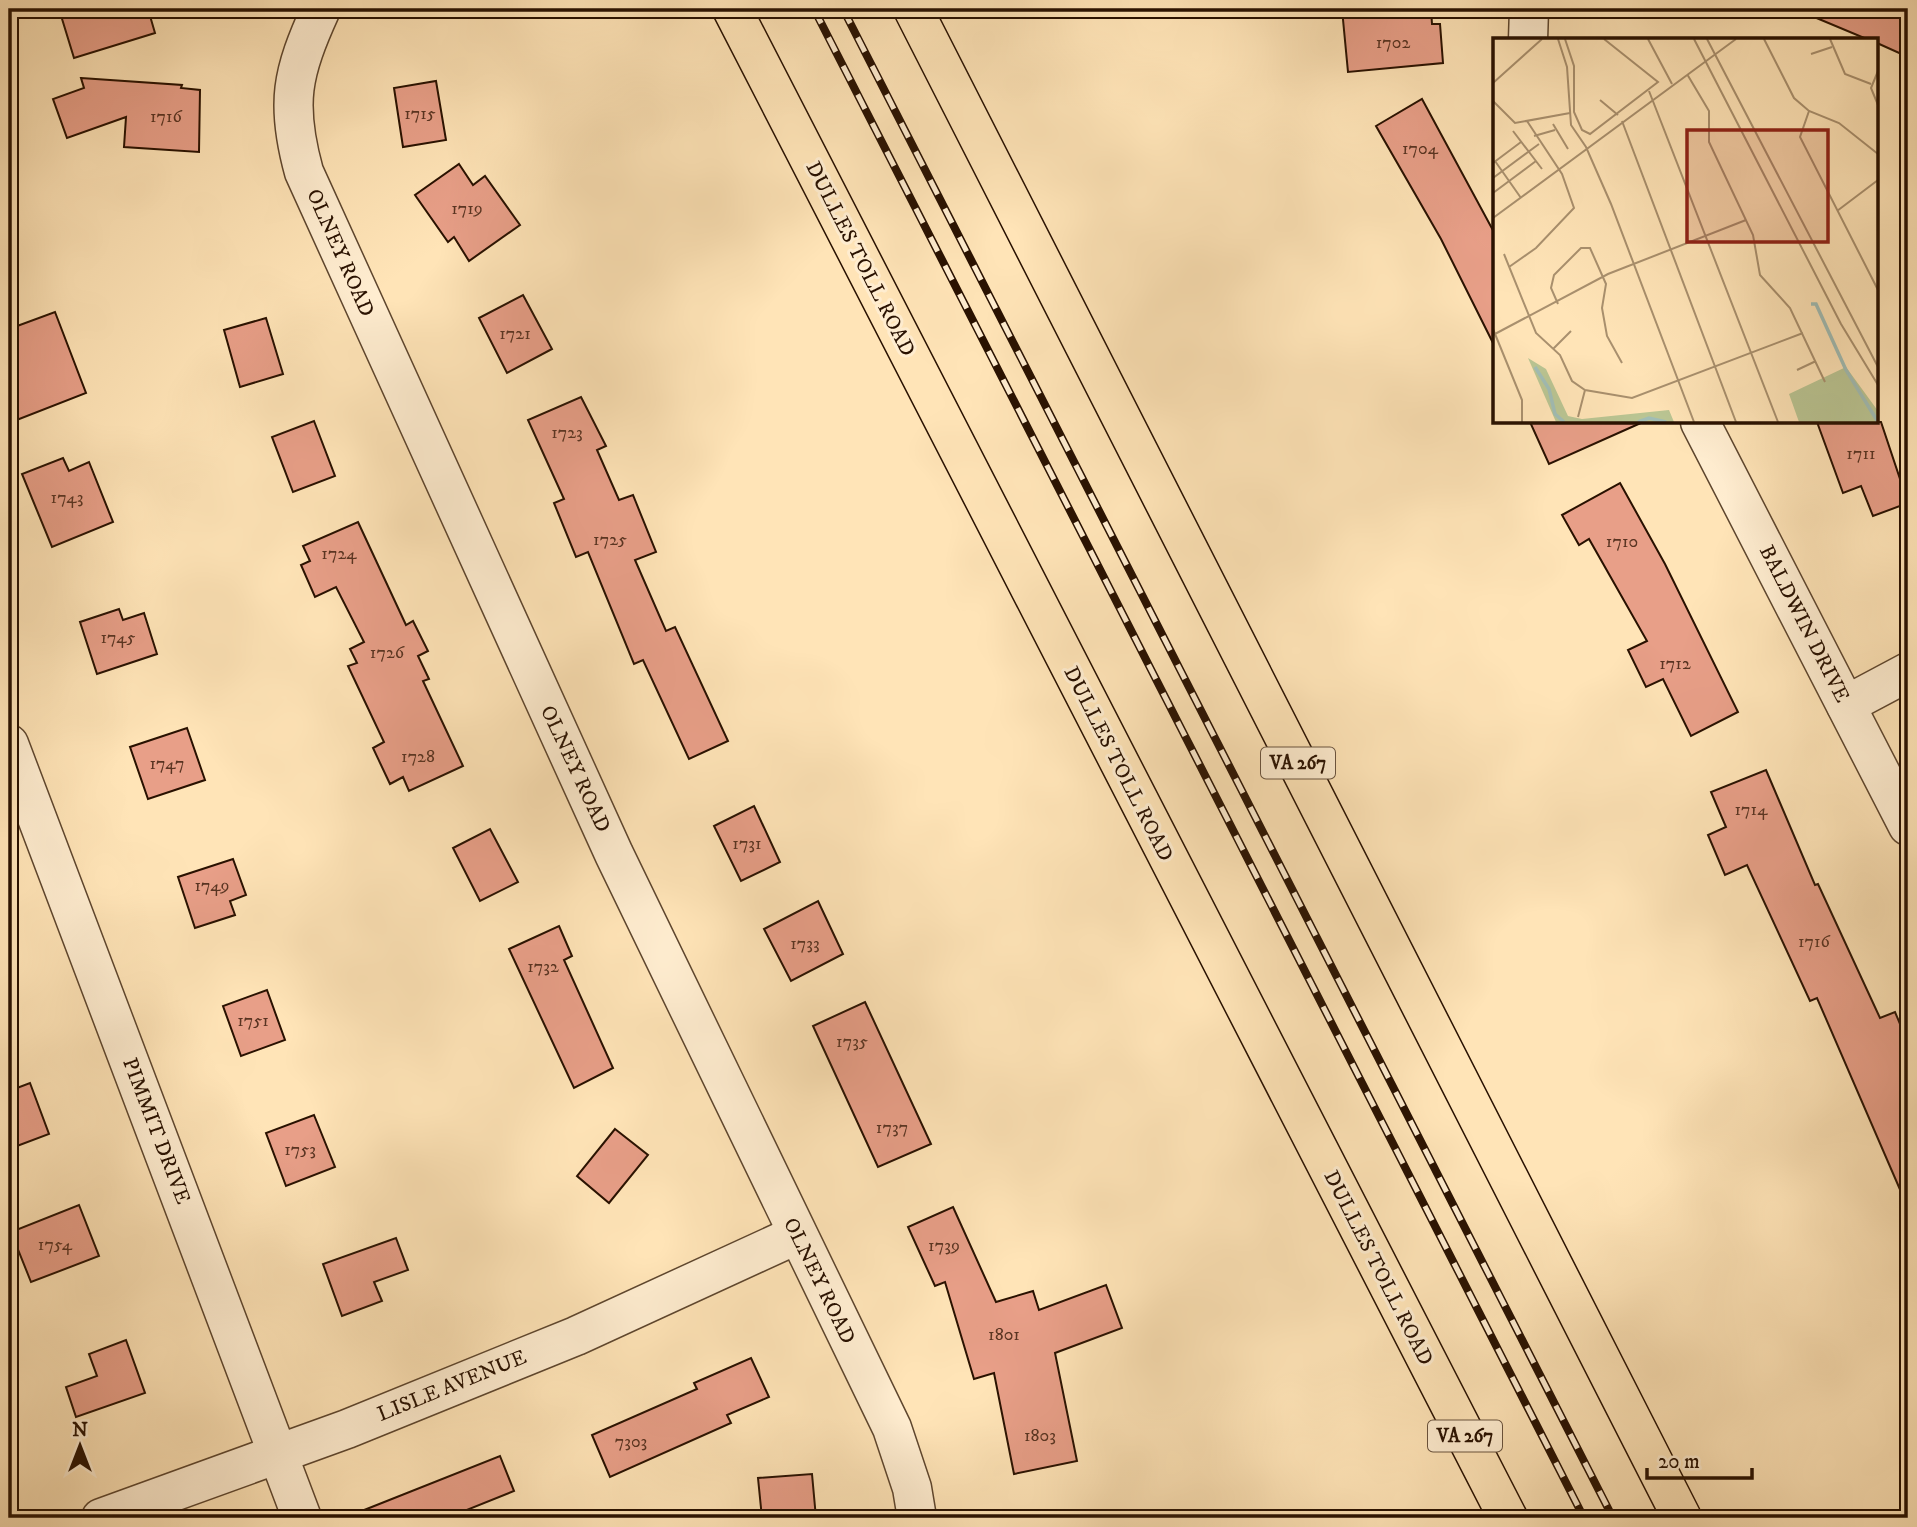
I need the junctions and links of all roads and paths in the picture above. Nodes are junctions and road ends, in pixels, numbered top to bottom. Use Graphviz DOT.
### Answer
graph roads {
  1 [pos="321,9"];
  2 [pos="732,9"];
  3 [pos="913,9"];
  4 [pos="1530,9"];
  5 [pos="1528,38"];
  6 [pos="1701,424"];
  7 [pos="1908,672"];
  8 [pos="1846,705"];
  9 [pos="9,744"];
  10 [pos="1908,826"];
  11 [pos="796,1235"];
  12 [pos="278,1453"];
  13 [pos="101,1518"];
  14 [pos="302,1518"];
  15 [pos="917,1518"];
  16 [pos="1507,1518"];
  17 [pos="1682,1518"];
  1 -- 11 [label="street, OLNEY ROAD"];
  2 -- 16 [label="highway, DULLES TOLL ROAD / VA 267"];
  3 -- 17 [label="highway, VA 267"];
  4 -- 5 [label="street"];
  6 -- 8 [label="street, BALDWIN DRIVE"];
  7 -- 8 [label="street"];
  8 -- 10 [label="street, BALDWIN DRIVE"];
  9 -- 12 [label="street, PIMMIT DRIVE"];
  11 -- 12 [label="street, LISLE AVENUE"];
  11 -- 15 [label="street, OLNEY ROAD"];
  12 -- 13 [label="street, LISLE AVENUE"];
  12 -- 14 [label="street, PIMMIT DRIVE"];
}
